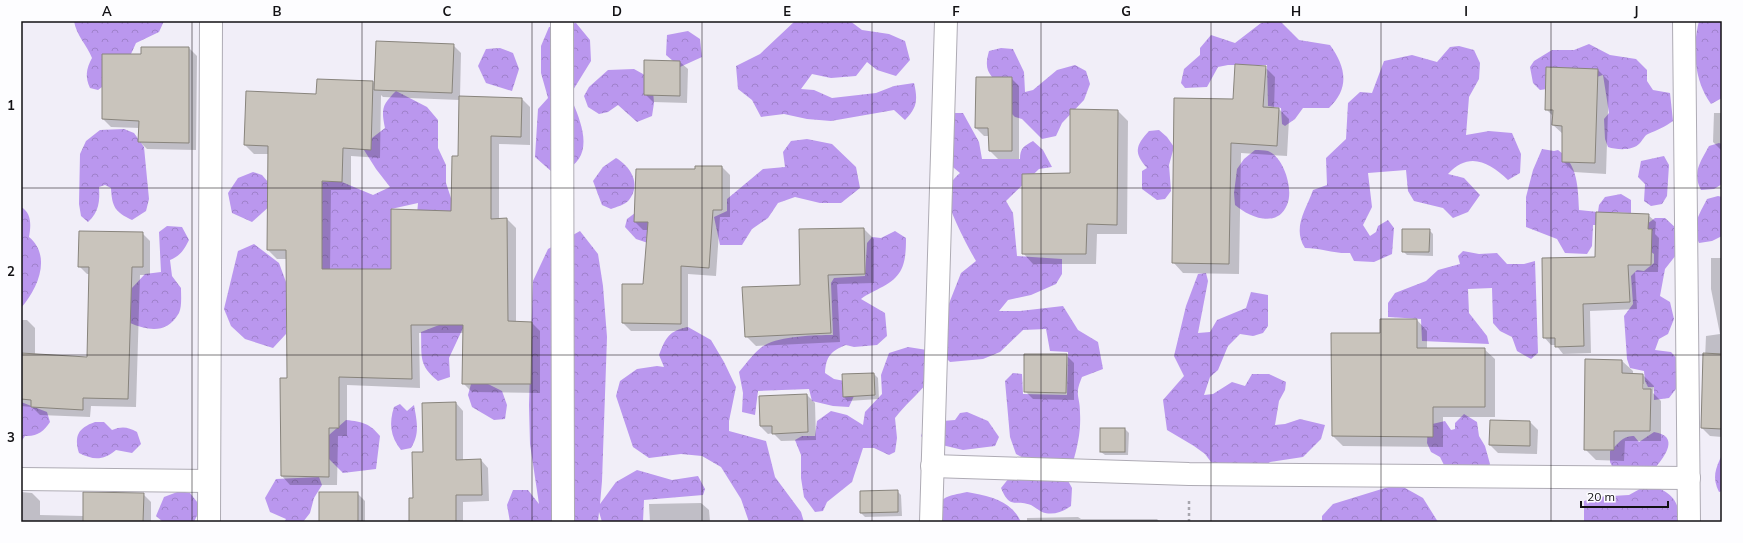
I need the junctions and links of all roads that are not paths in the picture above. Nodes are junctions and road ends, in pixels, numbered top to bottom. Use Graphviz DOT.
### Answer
graph roads {
  1 [pos="211,21"];
  2 [pos="562,21"];
  3 [pos="946,21"];
  4 [pos="1684,21"];
  5 [pos="932,466"];
  6 [pos="1689,478"];
  7 [pos="21,479"];
  8 [pos="209,480"];
  9 [pos="209,522"];
  10 [pos="563,522"];
  11 [pos="931,522"];
  12 [pos="1689,522"];
  1 -- 8 [label="street"];
  2 -- 10 [label="street"];
  3 -- 5 [label="street"];
  4 -- 6 [label="street"];
  5 -- 6 [label="street"];
  5 -- 11 [label="street"];
  6 -- 12 [label="street"];
  7 -- 8 [label="street"];
  8 -- 9 [label="street"];
}
